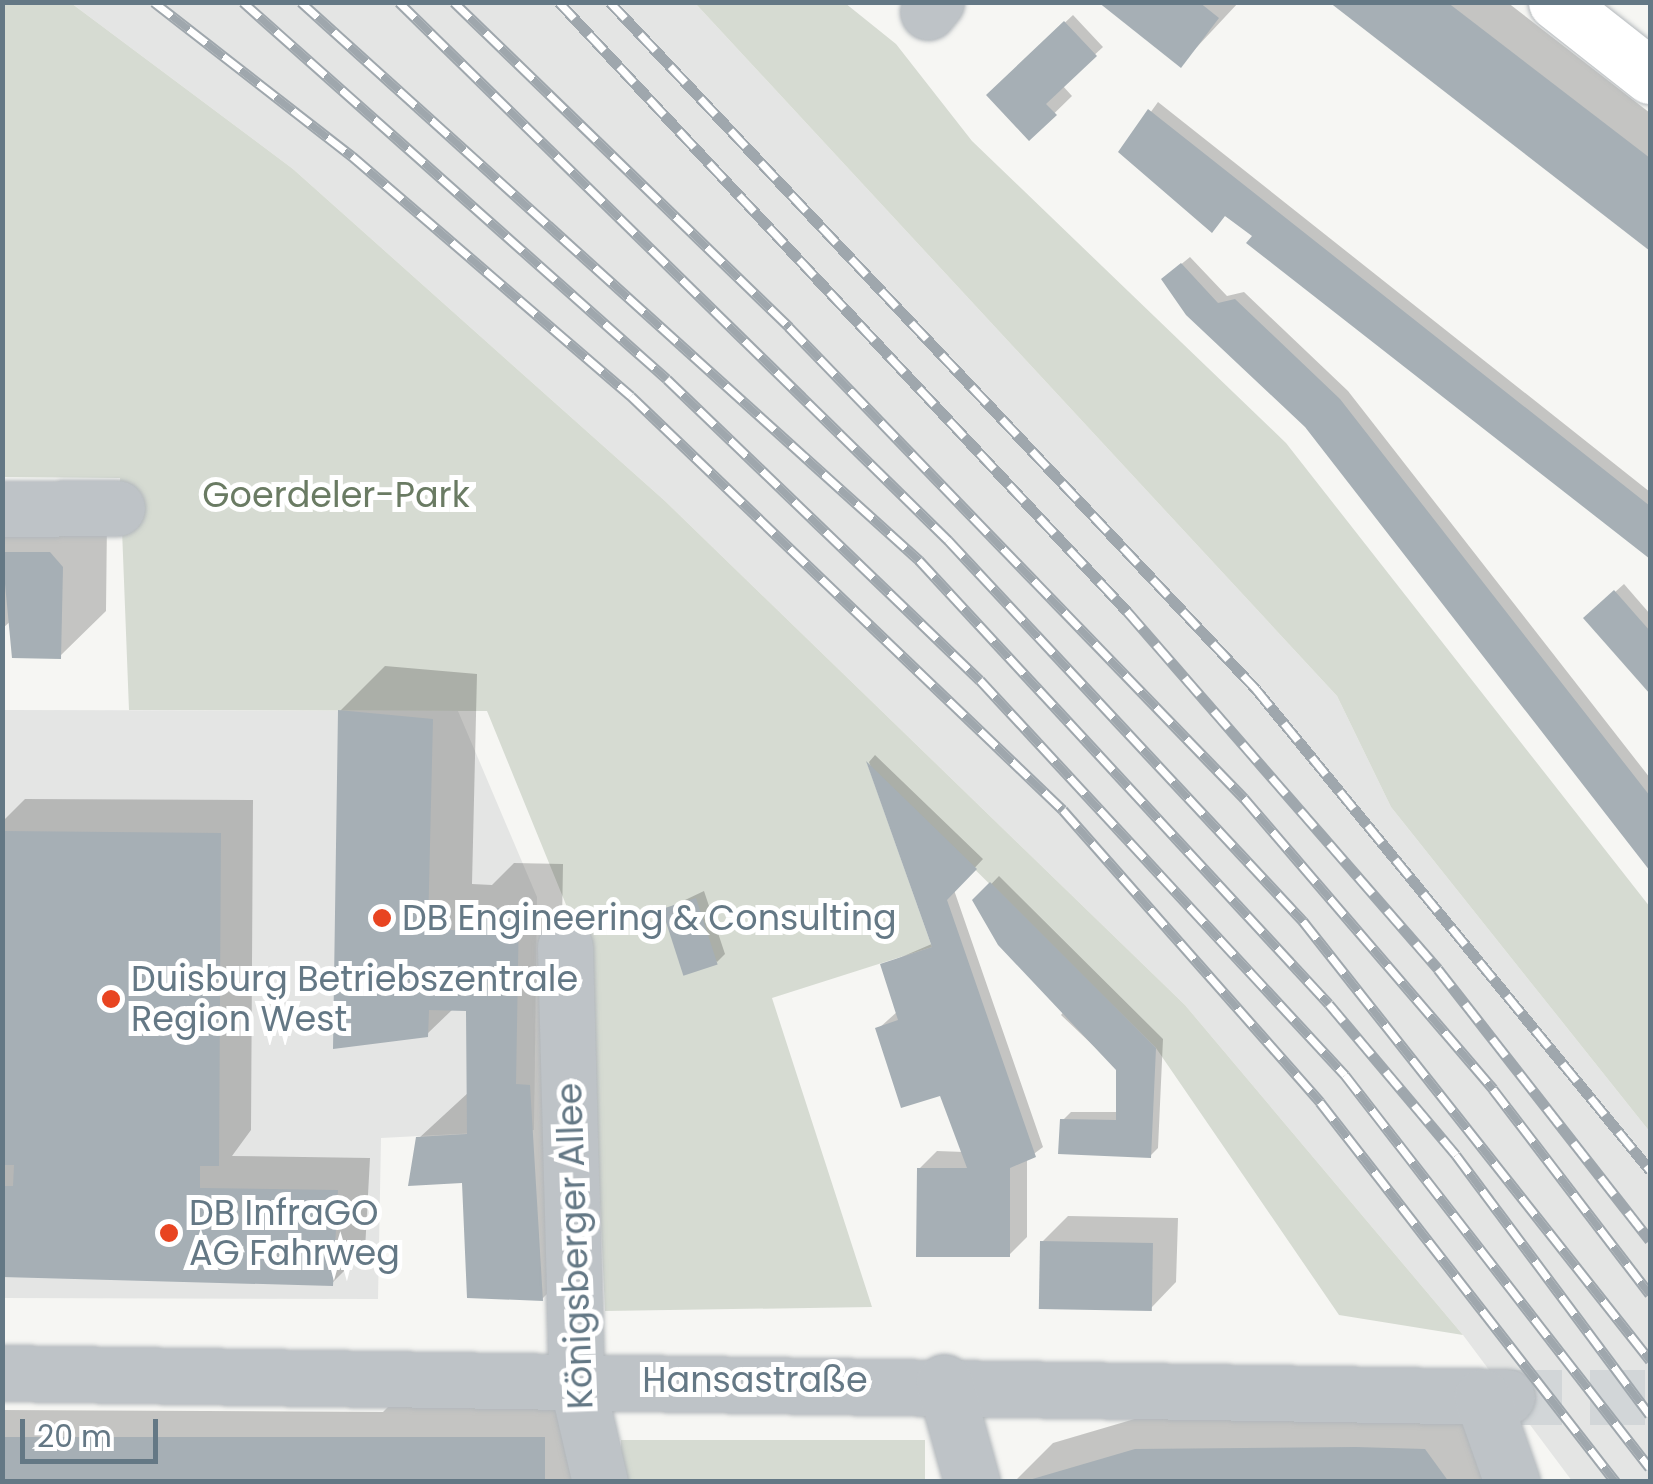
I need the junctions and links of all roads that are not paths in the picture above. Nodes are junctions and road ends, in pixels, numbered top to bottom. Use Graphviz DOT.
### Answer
graph roads {
  1 [pos="1556,2"];
  2 [pos="1650,76"];
  3 [pos="117,508"];
  4 [pos="2,509"];
  5 [pos="565,947"];
  6 [pos="2,1373"];
  7 [pos="576,1379"];
  8 [pos="944,1382"];
  9 [pos="600,1482"];
  10 [pos="972,1482"];
  11 [pos="1512,1482"];
  1 -- 2 [label="main road"];
  3 -- 4 [label="street"];
  5 -- 7 [label="street, Königsberger Allee"];
  6 -- 7 [label="street, Hansastraße"];
  7 -- 8 [label="street, Hansastraße"];
  7 -- 9 [label="street, Königsberger Allee"];
  8 -- 10 [label="street"];
  8 -- 11 [label="street, Hansastraße"];
}
